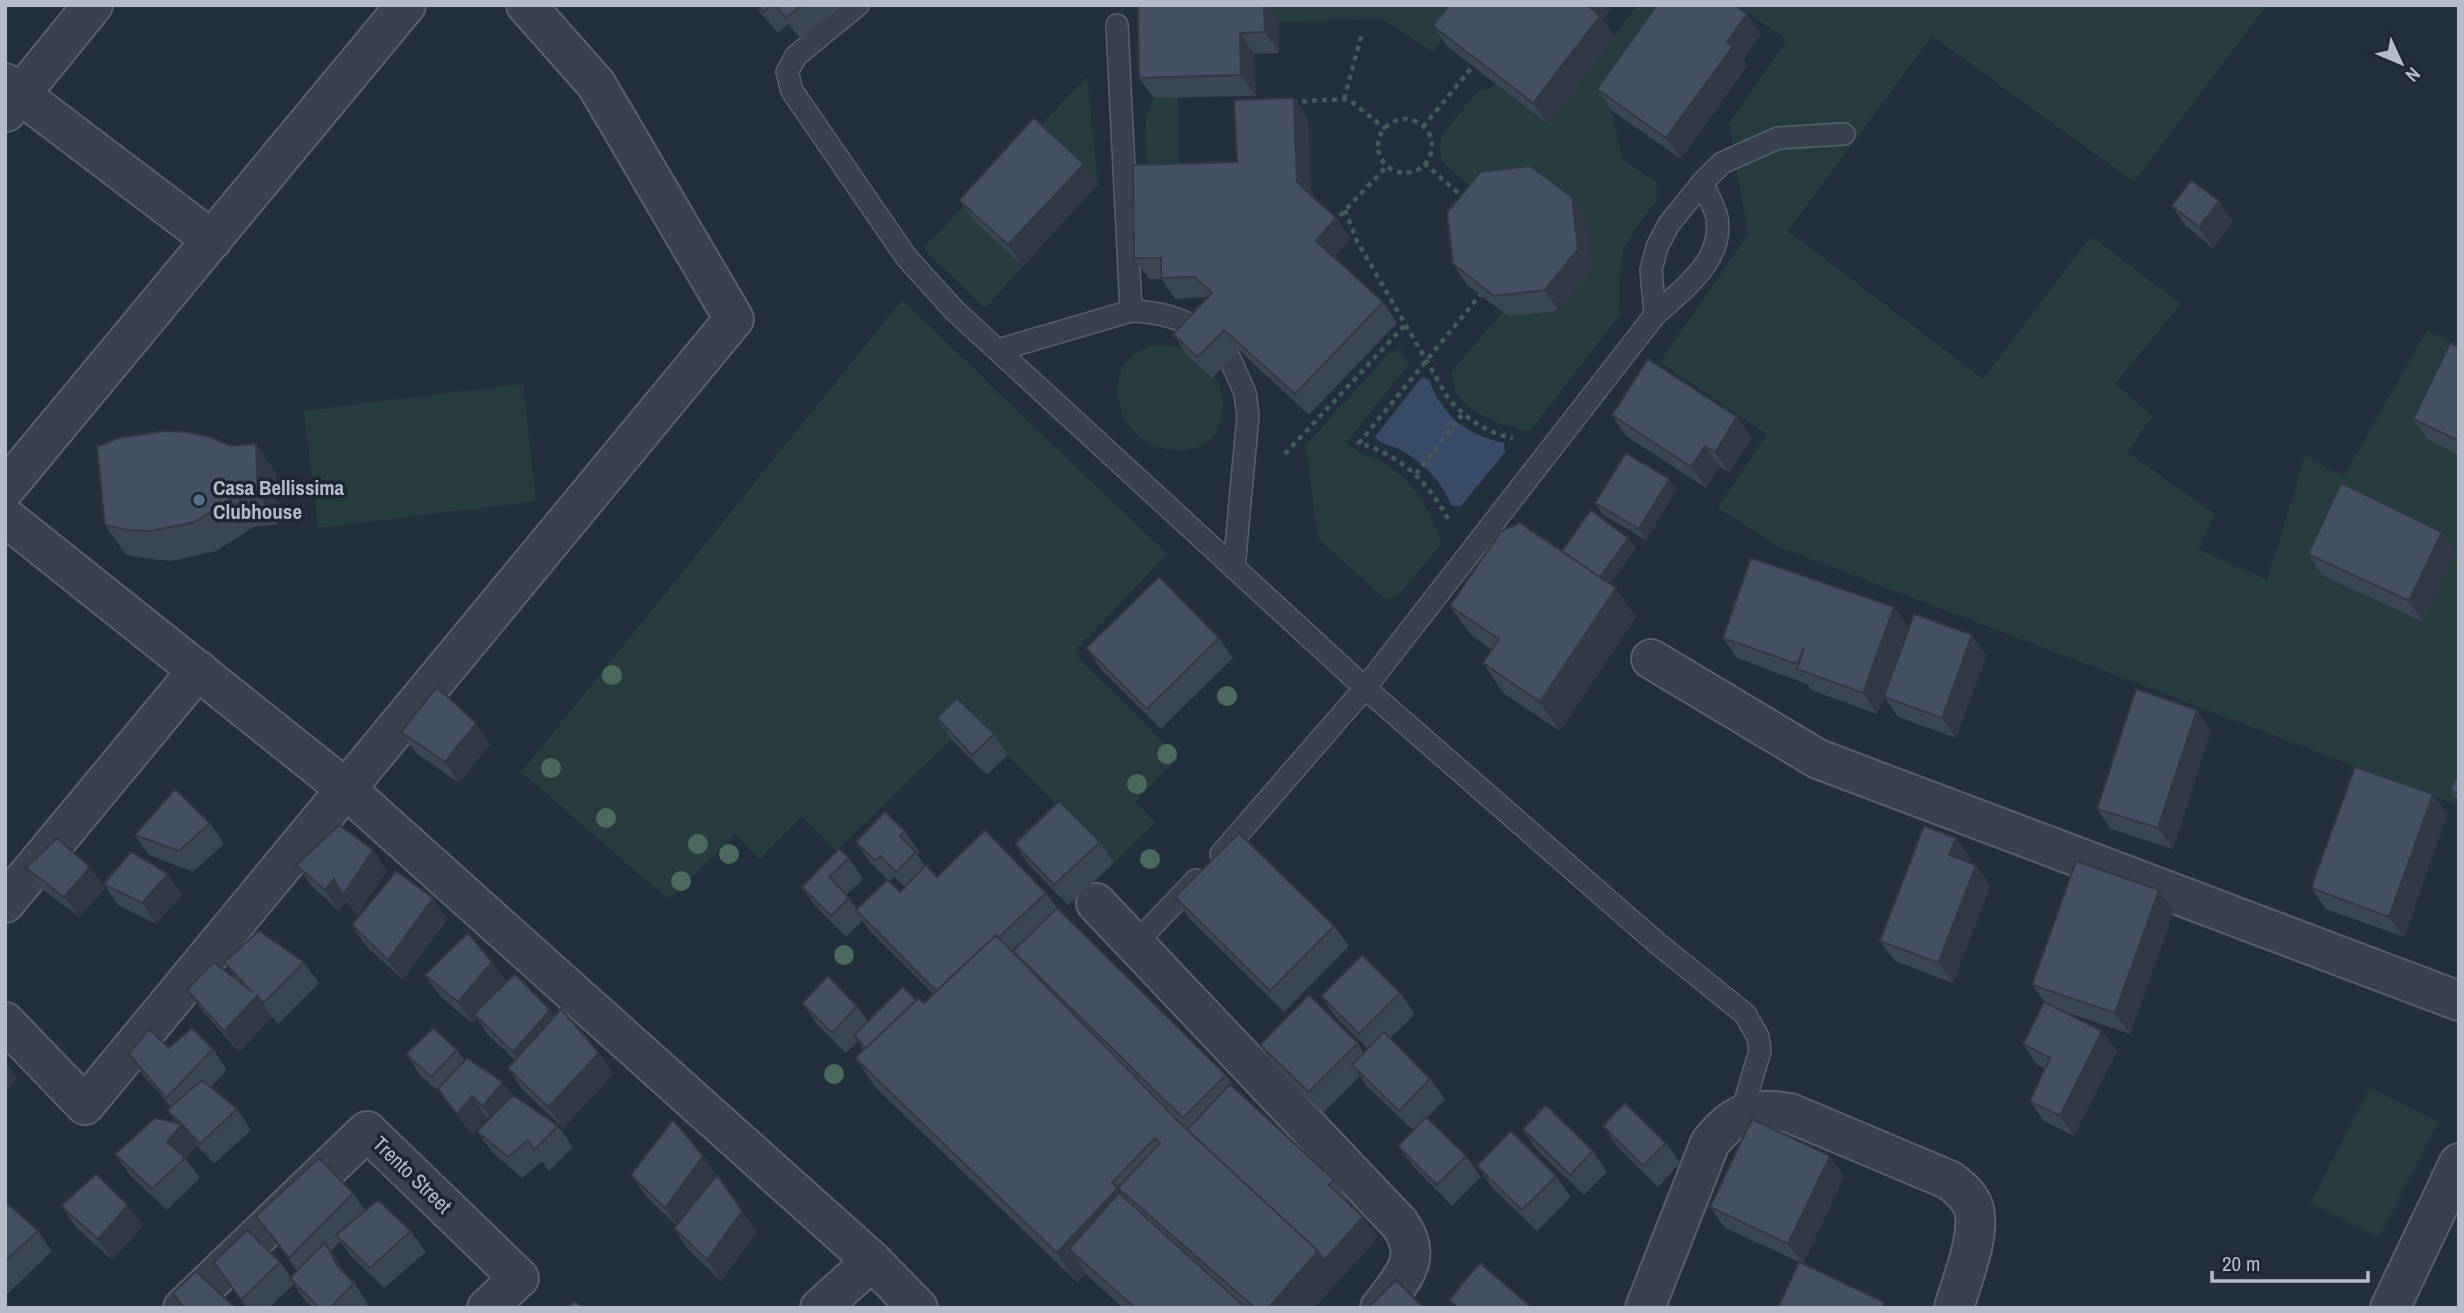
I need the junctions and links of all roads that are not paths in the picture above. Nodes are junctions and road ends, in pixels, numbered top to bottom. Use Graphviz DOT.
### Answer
graph roads {
  1 [pos="93,5"];
  2 [pos="406,5"];
  3 [pos="526,5"];
  4 [pos="858,5"];
  5 [pos="1117,25"];
  6 [pos="11,96"];
  7 [pos="1843,134"];
  8 [pos="1702,183"];
  9 [pos="212,240"];
  10 [pos="1130,312"];
  11 [pos="1655,315"];
  12 [pos="1207,335"];
  13 [pos="998,350"];
  14 [pos="1230,359"];
  15 [pos="5,489"];
  16 [pos="5,517"];
  17 [pos="1234,568"];
  18 [pos="1651,659"];
  19 [pos="198,670"];
  20 [pos="1366,688"];
  21 [pos="346,789"];
  22 [pos="5,903"];
  23 [pos="1096,903"];
  24 [pos="1135,944"];
  25 [pos="2459,1001"];
  26 [pos="5,1022"];
  27 [pos="1741,1115"];
  28 [pos="2459,1163"];
  29 [pos="872,1261"];
  30 [pos="183,1308"];
  31 [pos="487,1308"];
  32 [pos="820,1308"];
  33 [pos="918,1308"];
  34 [pos="1380,1308"];
  35 [pos="1645,1308"];
  36 [pos="1954,1308"];
  37 [pos="2390,1308"];
  1 -- 6 [label="street"];
  2 -- 9 [label="street"];
  3 -- 21 [label="street"];
  4 -- 13 [label="lane"];
  5 -- 10 [label="lane"];
  6 -- 9 [label="street"];
  7 -- 8 [label="lane"];
  8 -- 11 [label="lane"];
  8 -- 11 [label="lane"];
  9 -- 15 [label="street"];
  10 -- 12 [label="lane"];
  10 -- 13 [label="lane"];
  11 -- 20 [label="lane"];
  13 -- 17 [label="lane"];
  14 -- 17 [label="lane"];
  16 -- 19 [label="street"];
  17 -- 20 [label="lane"];
  18 -- 25 [label="street"];
  19 -- 21 [label="street"];
  19 -- 22 [label="street"];
  20 -- 24 [label="lane"];
  20 -- 27 [label="lane"];
  21 -- 26 [label="street"];
  21 -- 29 [label="street"];
  23 -- 24 [label="street"];
  24 -- 34 [label="street"];
  27 -- 35 [label="street"];
  27 -- 36 [label="street"];
  28 -- 37 [label="street"];
  29 -- 32 [label="street"];
  29 -- 33 [label="street"];
  30 -- 31 [label="street, Trento Street"];
}
